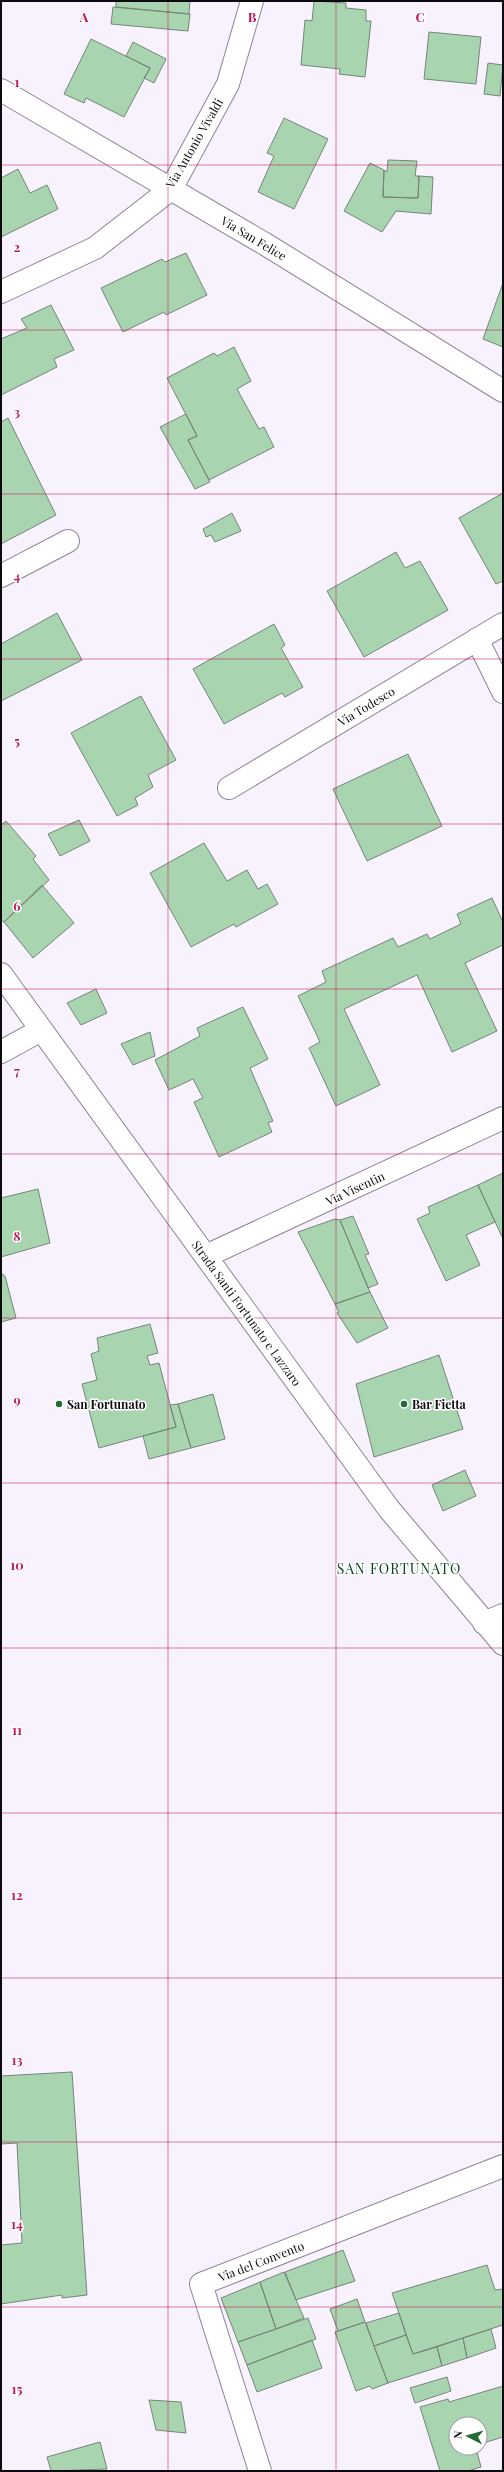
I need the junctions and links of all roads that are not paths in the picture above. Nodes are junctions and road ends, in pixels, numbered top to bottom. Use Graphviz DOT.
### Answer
graph roads {
  1 [pos="252,1"];
  2 [pos="1,90"];
  3 [pos="171,189"];
  4 [pos="1,292"];
  5 [pos="503,391"];
  6 [pos="68,542"];
  7 [pos="1,576"];
  8 [pos="503,624"];
  9 [pos="477,639"];
  10 [pos="503,692"];
  11 [pos="229,788"];
  12 [pos="1,974"];
  13 [pos="41,1030"];
  14 [pos="1,1052"];
  15 [pos="503,1118"];
  16 [pos="206,1256"];
  17 [pos="494,1619"];
  18 [pos="503,1644"];
  19 [pos="503,2166"];
  20 [pos="260,2471"];
  1 -- 3 [label="street, Via Antonio Vivaldi"];
  2 -- 3 [label="street, Via San Felice"];
  3 -- 4 [label="street, Via Antonio Vivaldi"];
  3 -- 5 [label="street, Via San Felice"];
  6 -- 7 [label="street"];
  8 -- 9 [label="street, Via Todesco"];
  9 -- 10 [label="street"];
  9 -- 11 [label="street, Via Todesco"];
  12 -- 13 [label="street, Strada Santi Fortunato e Lazzaro"];
  13 -- 14 [label="street"];
  13 -- 16 [label="street, Strada Santi Fortunato e Lazzaro"];
  15 -- 16 [label="street, Via Visentin"];
  16 -- 17 [label="street, Strada Santi Fortunato e Lazzaro"];
  17 -- 18 [label="street, Strada Santi Fortunato e Lazzaro"];
  19 -- 20 [label="street, Via del Convento"];
}
